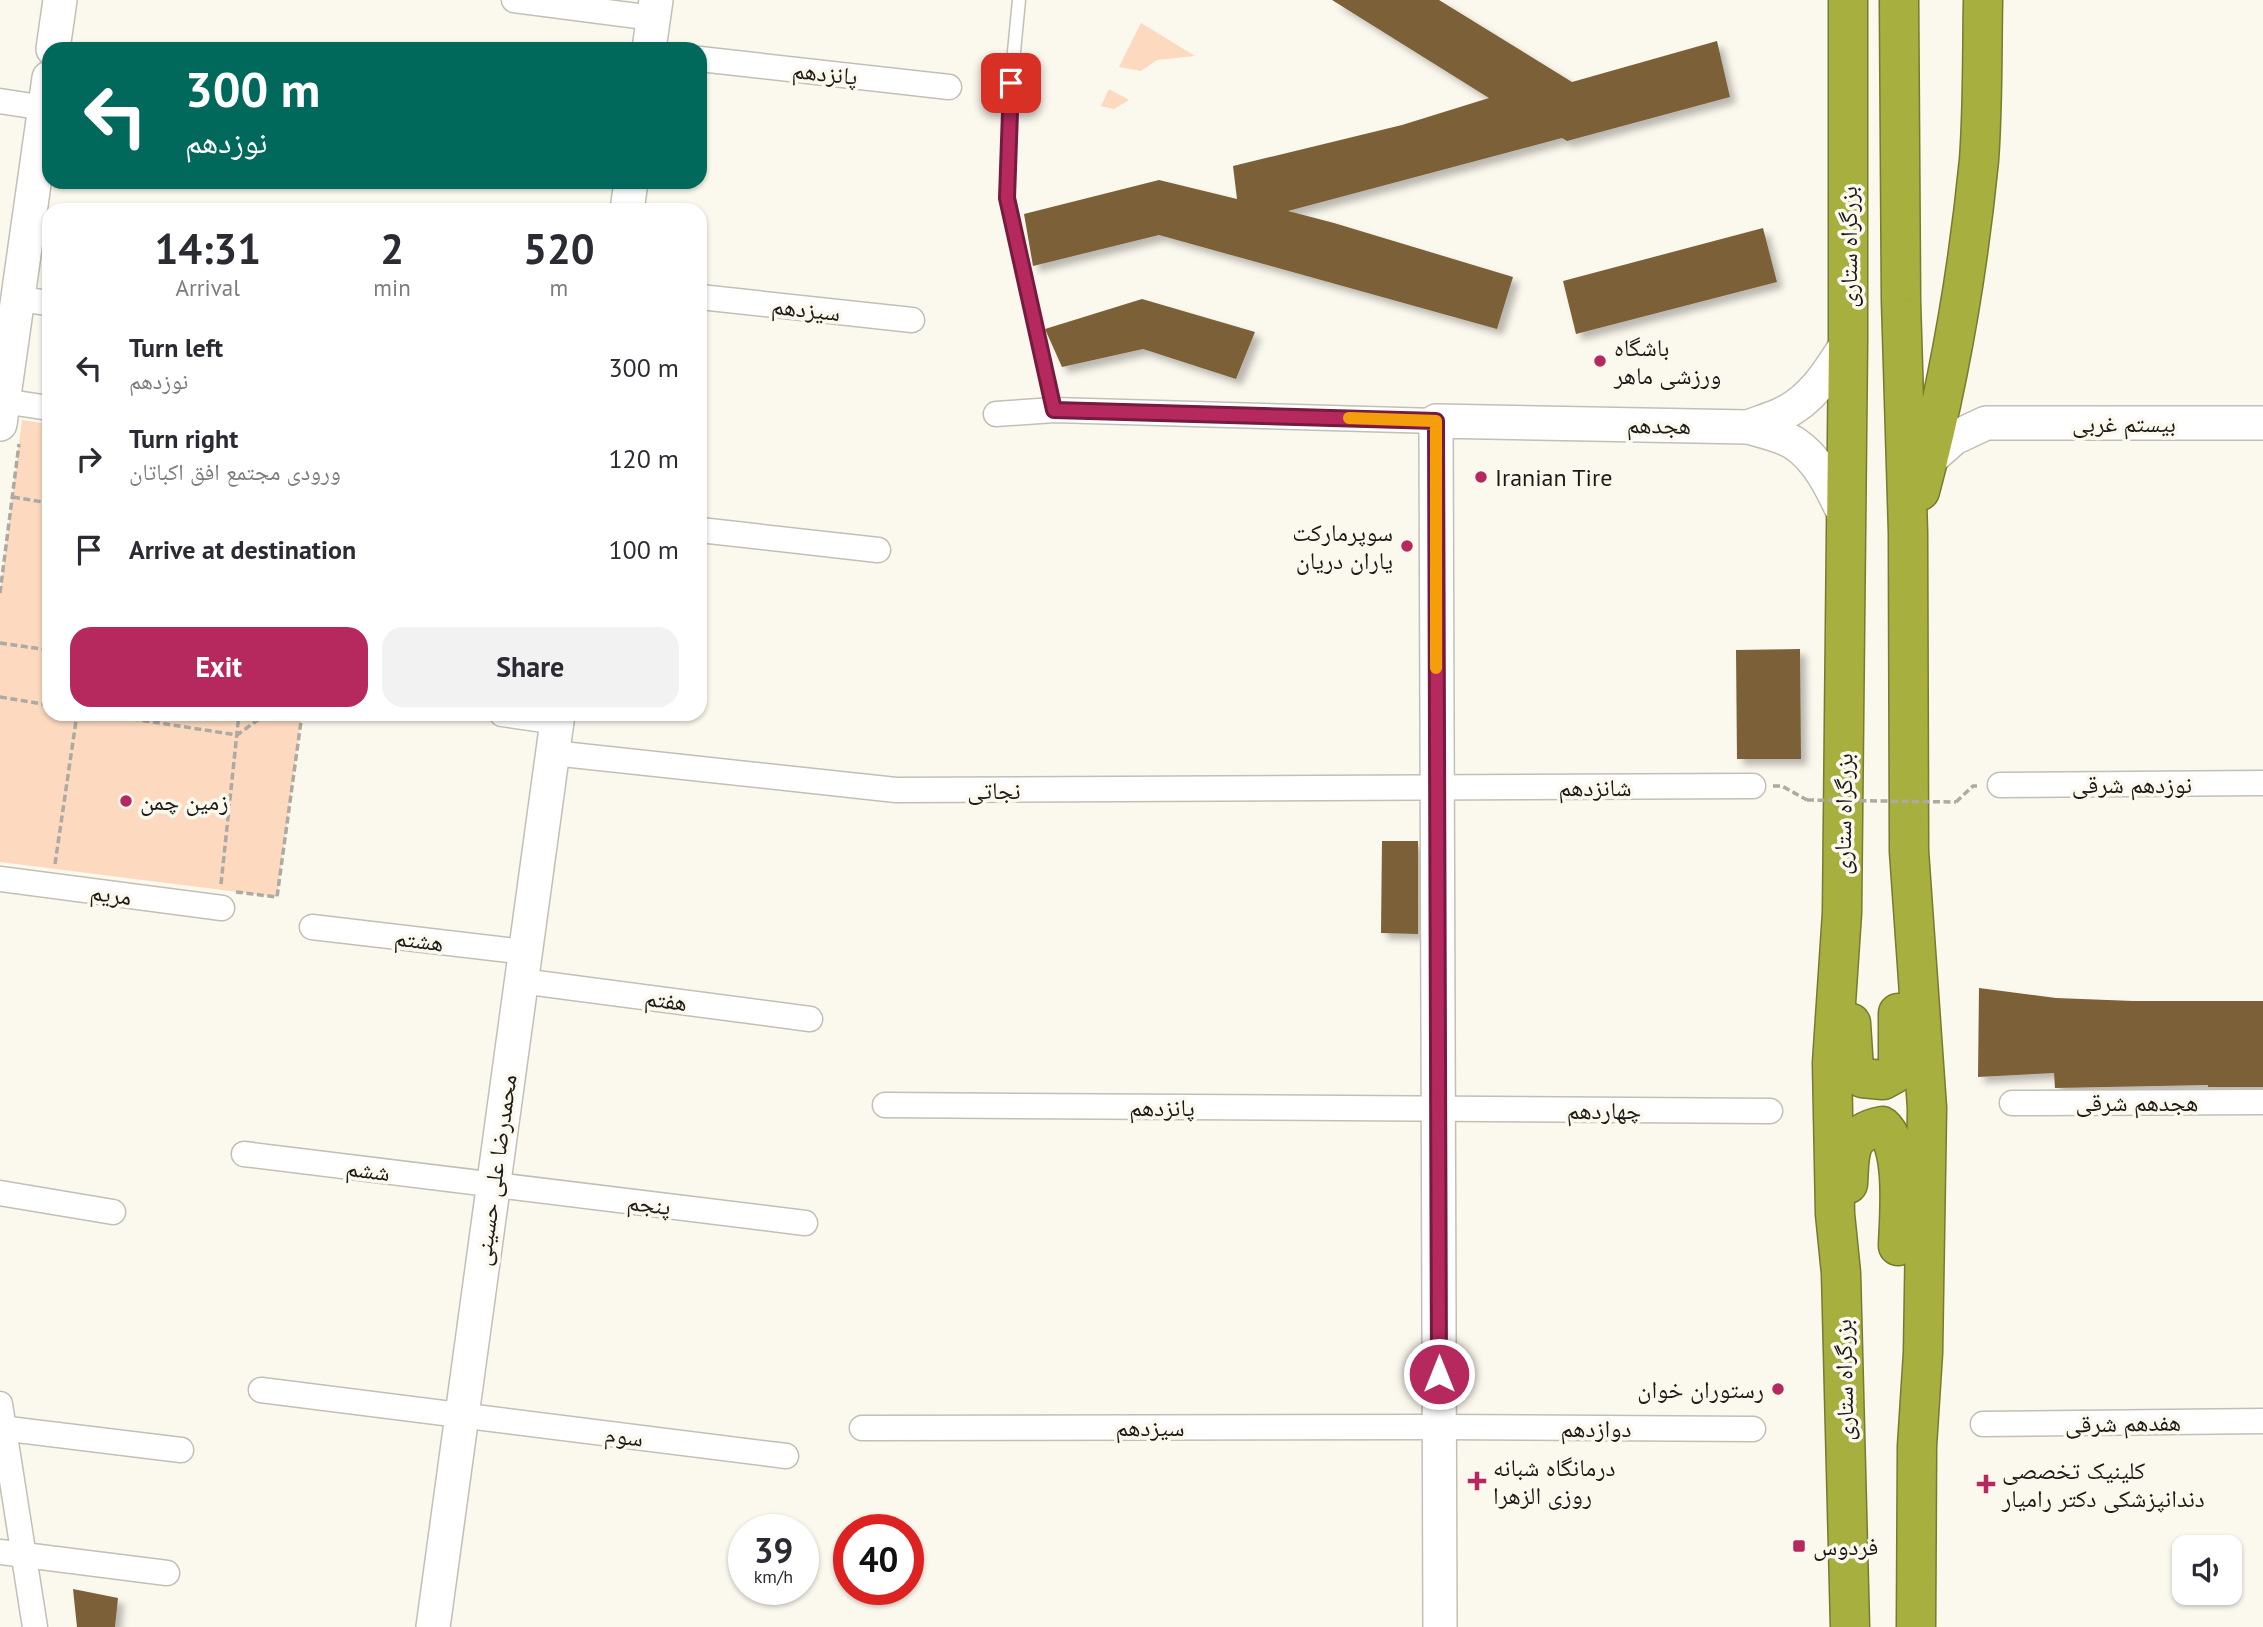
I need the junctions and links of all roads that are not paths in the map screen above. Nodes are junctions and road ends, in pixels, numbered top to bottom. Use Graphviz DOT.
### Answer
graph roads {
  1 [pos="60,0"];
  2 [pos="514,0"];
  3 [pos="1019,0"];
  4 [pos="1848,0"];
  5 [pos="1899,0"];
  6 [pos="1983,0"];
  7 [pos="653,22"];
  8 [pos="54,42"];
  9 [pos="707,60"];
  10 [pos="949,87"];
  11 [pos="42,94"];
  12 [pos="0,102"];
  13 [pos="42,117"];
  14 [pos="11,263"];
  15 [pos="707,298"];
  16 [pos="33,301"];
  17 [pos="912,320"];
  18 [pos="1848,342"];
  19 [pos="1942,394"];
  20 [pos="42,410"];
  21 [pos="1054,410"];
  22 [pos="996,414"];
  23 [pos="8,420"];
  24 [pos="1436,421"];
  25 [pos="1986,423"];
  26 [pos="2263,423"];
  27 [pos="1748,426"];
  28 [pos="1928,461"];
  29 [pos="1846,518"];
  30 [pos="707,531"];
  31 [pos="1908,533"];
  32 [pos="878,551"];
  33 [pos="526,721"];
  34 [pos="556,730"];
  35 [pos="2263,783"];
  36 [pos="2000,785"];
  37 [pos="1753,786"];
  38 [pos="1437,788"];
  39 [pos="1909,851"];
  40 [pos="0,879"];
  41 [pos="221,899"];
  42 [pos="1842,913"];
  43 [pos="312,927"];
  44 [pos="523,967"];
  45 [pos="810,1019"];
  46 [pos="2263,1102"];
  47 [pos="2012,1103"];
  48 [pos="886,1105"];
  49 [pos="1438,1108"];
  50 [pos="1770,1111"];
  51 [pos="244,1154"];
  52 [pos="493,1185"];
  53 [pos="0,1193"];
  54 [pos="113,1212"];
  55 [pos="805,1223"];
  56 [pos="1841,1273"];
  57 [pos="261,1390"];
  58 [pos="0,1404"];
  59 [pos="462,1416"];
  60 [pos="2263,1421"];
  61 [pos="1983,1424"];
  62 [pos="1439,1427"];
  63 [pos="862,1428"];
  64 [pos="2,1429"];
  65 [pos="1753,1429"];
  66 [pos="1917,1446"];
  67 [pos="181,1450"];
  68 [pos="786,1456"];
  69 [pos="12,1554"];
  70 [pos="167,1573"];
  71 [pos="35,1627"];
  72 [pos="433,1627"];
  73 [pos="1440,1627"];
  74 [pos="1850,1627"];
  75 [pos="1916,1627"];
  1 -- 8 [label="street"];
  2 -- 7 [label="street"];
  3 -- 21 [label="lane"];
  4 -- 18 [label="highway, بزرگراه ستاری"];
  5 -- 31 [label="highway"];
  6 -- 19 [label="highway"];
  9 -- 10 [label="street, پانزدهم"];
  11 -- 12 [label="street"];
  13 -- 14 [label="street"];
  14 -- 16 [label="street"];
  15 -- 17 [label="street, سیزدهم"];
  16 -- 23 [label="street"];
  18 -- 27 [label="street, هجدهم"];
  18 -- 29 [label="highway, بزرگراه ستاری"];
  19 -- 25 [label="street"];
  19 -- 28 [label="highway"];
  20 -- 23 [label="street"];
  21 -- 22 [label="street"];
  21 -- 24 [label="street"];
  24 -- 27 [label="street, هجدهم"];
  24 -- 38 [label="street"];
  25 -- 26 [label="street, بیستم غربی"];
  25 -- 28 [label="street"];
  27 -- 29 [label="street"];
  28 -- 31 [label="highway"];
  29 -- 42 [label="highway, بزرگراه ستاری"];
  30 -- 32 [label="street"];
  31 -- 39 [label="highway"];
  33 -- 34 [label="street, نجاتی"];
  34 -- 38 [label="street, نجاتی"];
  34 -- 44 [label="street, محمدرضا علی حسینی"];
  35 -- 36 [label="street, نوزدهم شرقی"];
  37 -- 38 [label="street, شانزدهم"];
  38 -- 49 [label="street"];
  39 -- 42 [label="highway"];
  39 -- 66 [label="highway"];
  40 -- 41 [label="street, مریم"];
  42 -- 56 [label="highway, بزرگراه ستاری"];
  43 -- 44 [label="street, هشتم"];
  44 -- 45 [label="street, هفتم"];
  44 -- 52 [label="street, محمدرضا علی حسینی"];
  46 -- 47 [label="street, هجدهم شرقی"];
  48 -- 49 [label="street, پانزدهم"];
  49 -- 50 [label="street, چهاردهم"];
  49 -- 62 [label="street"];
  51 -- 52 [label="street, ششم"];
  52 -- 55 [label="street, پنجم"];
  52 -- 59 [label="street, محمدرضا علی حسینی"];
  53 -- 54 [label="street"];
  56 -- 66 [label="highway"];
  56 -- 74 [label="highway, بزرگراه ستاری"];
  57 -- 59 [label="street, سوم"];
  58 -- 64 [label="street"];
  59 -- 68 [label="street, سوم"];
  59 -- 72 [label="street, محمدرضا علی حسینی"];
  60 -- 61 [label="street, هفدهم شرقی"];
  62 -- 63 [label="street, سیزدهم"];
  62 -- 65 [label="street, دوازدهم"];
  62 -- 73 [label="street"];
  64 -- 67 [label="street"];
  64 -- 69 [label="street"];
  66 -- 75 [label="highway"];
  69 -- 70 [label="street"];
  69 -- 71 [label="street"];
}
